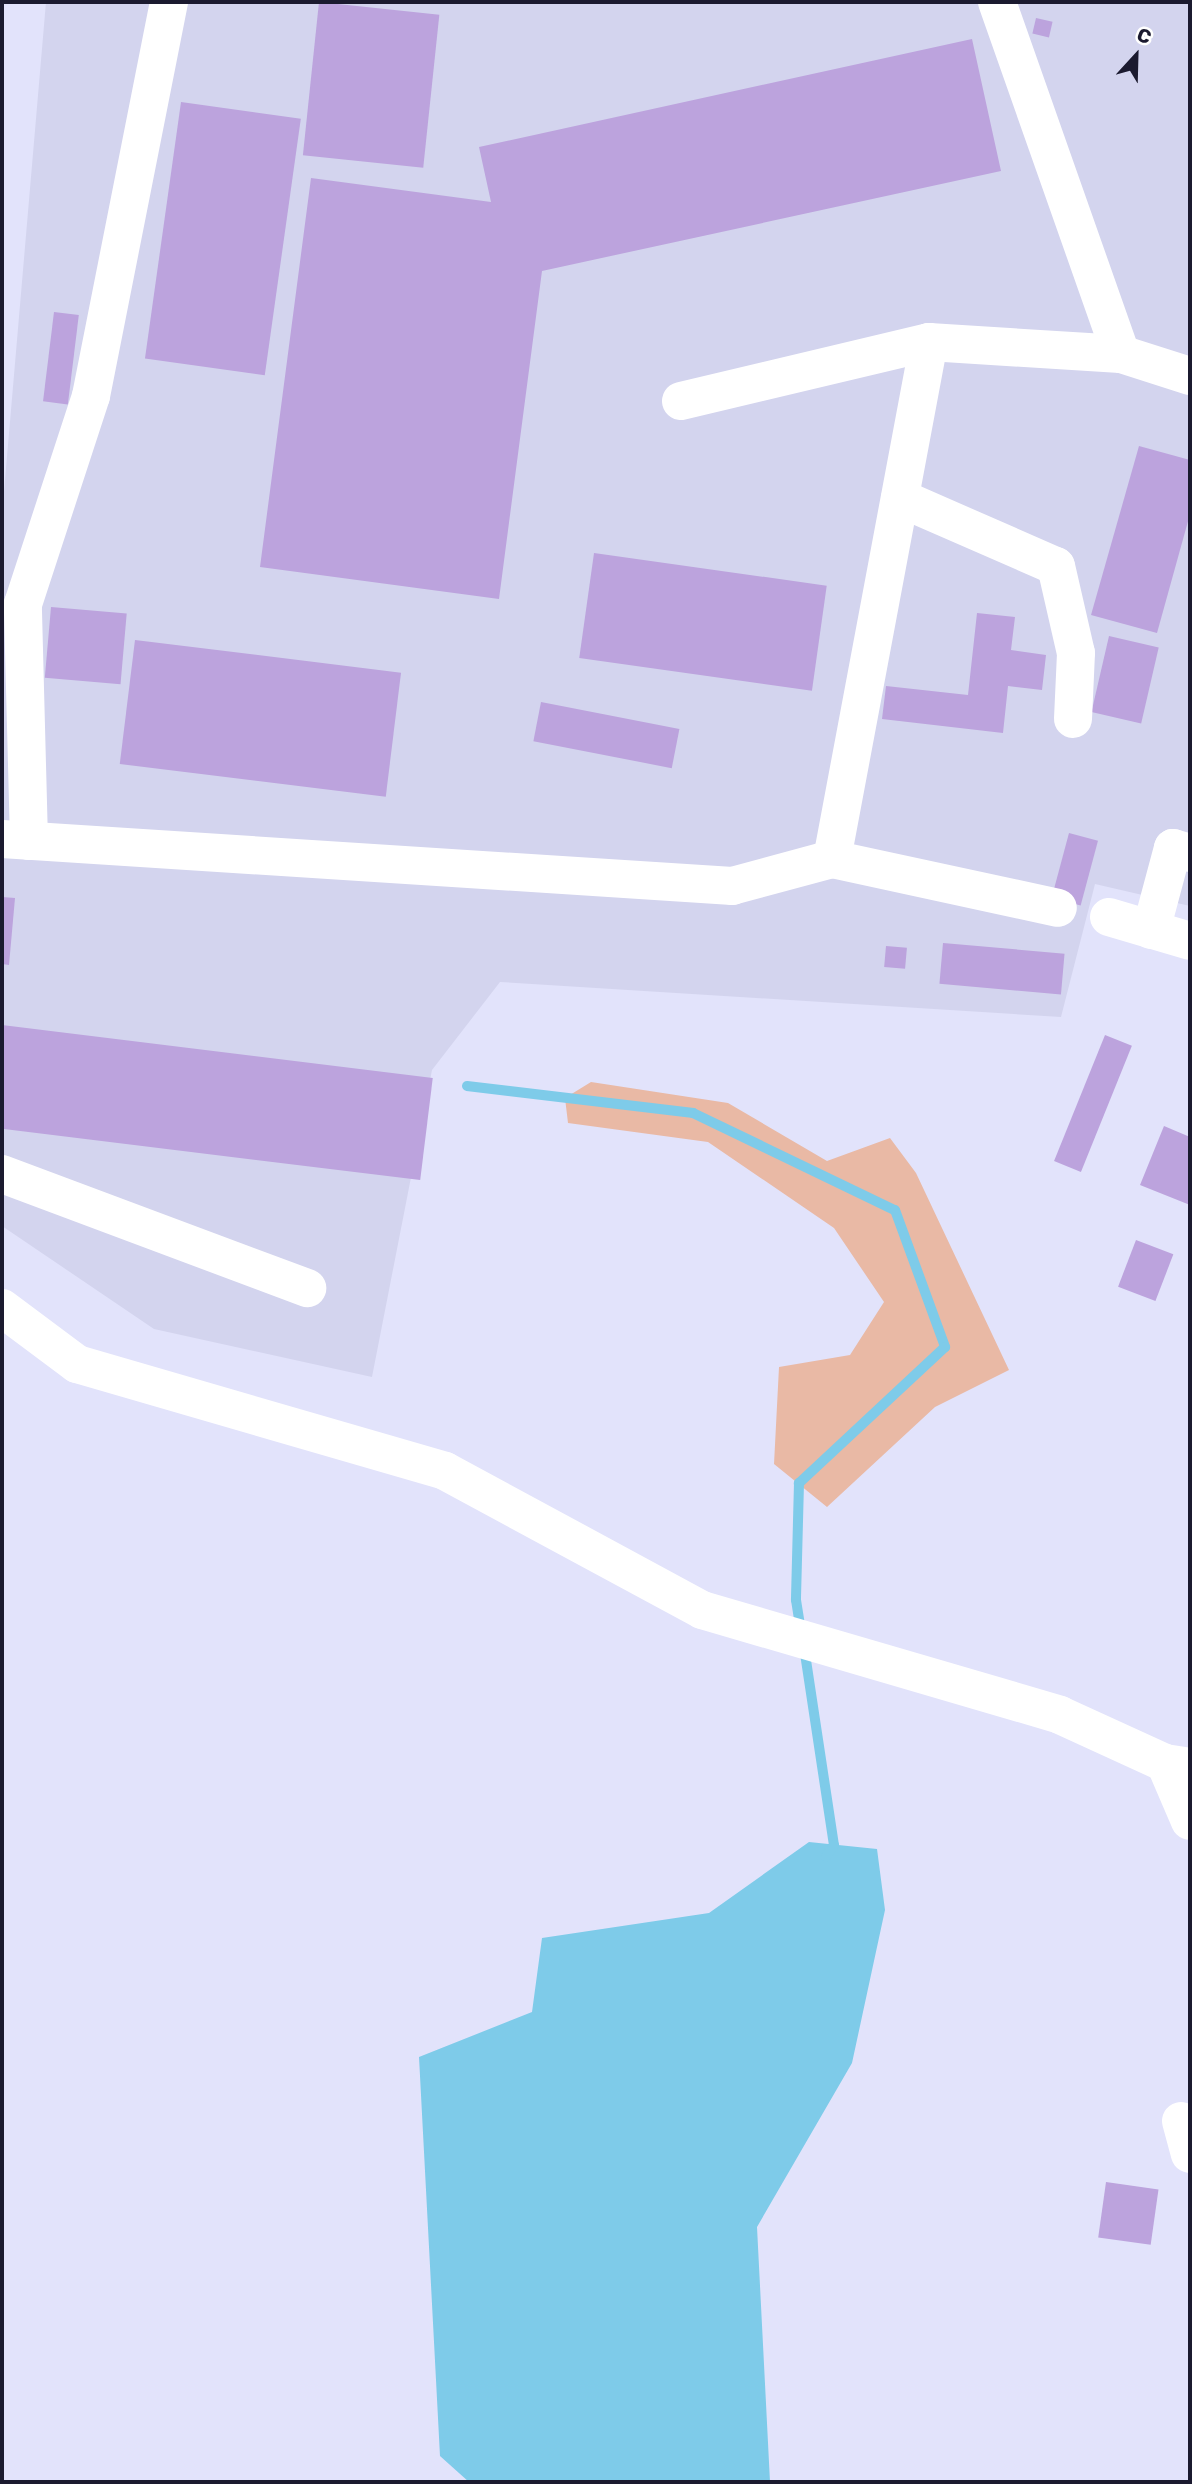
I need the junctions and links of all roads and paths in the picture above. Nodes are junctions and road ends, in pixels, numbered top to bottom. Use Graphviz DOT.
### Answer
graph roads {
  1 [pos="169,2"];
  2 [pos="997,2"];
  3 [pos="929,341"];
  4 [pos="1121,354"];
  5 [pos="1190,376"];
  6 [pos="681,401"];
  7 [pos="900,498"];
  8 [pos="1073,719"];
  9 [pos="15,840"];
  10 [pos="1190,853"];
  11 [pos="832,859"];
  12 [pos="1058,908"];
  13 [pos="1109,917"];
  14 [pos="1151,930"];
  15 [pos="1190,941"];
  16 [pos="2,1174"];
  17 [pos="307,1289"];
  18 [pos="2,1308"];
  19 [pos="1178,1765"];
  20 [pos="1190,1821"];
  1 -- 9 [label="lane"];
  2 -- 4 [label="lane"];
  3 -- 4 [label="lane"];
  3 -- 6 [label="lane"];
  3 -- 7 [label="lane"];
  4 -- 5 [label="lane"];
  7 -- 8 [label="lane"];
  7 -- 11 [label="lane"];
  9 -- 11 [label="lane"];
  10 -- 14 [label="lane"];
  11 -- 12 [label="lane"];
  13 -- 14 [label="lane"];
  14 -- 15 [label="lane"];
  16 -- 17 [label="lane"];
  18 -- 19 [label="lane"];
  19 -- 20 [label="lane"];
}
